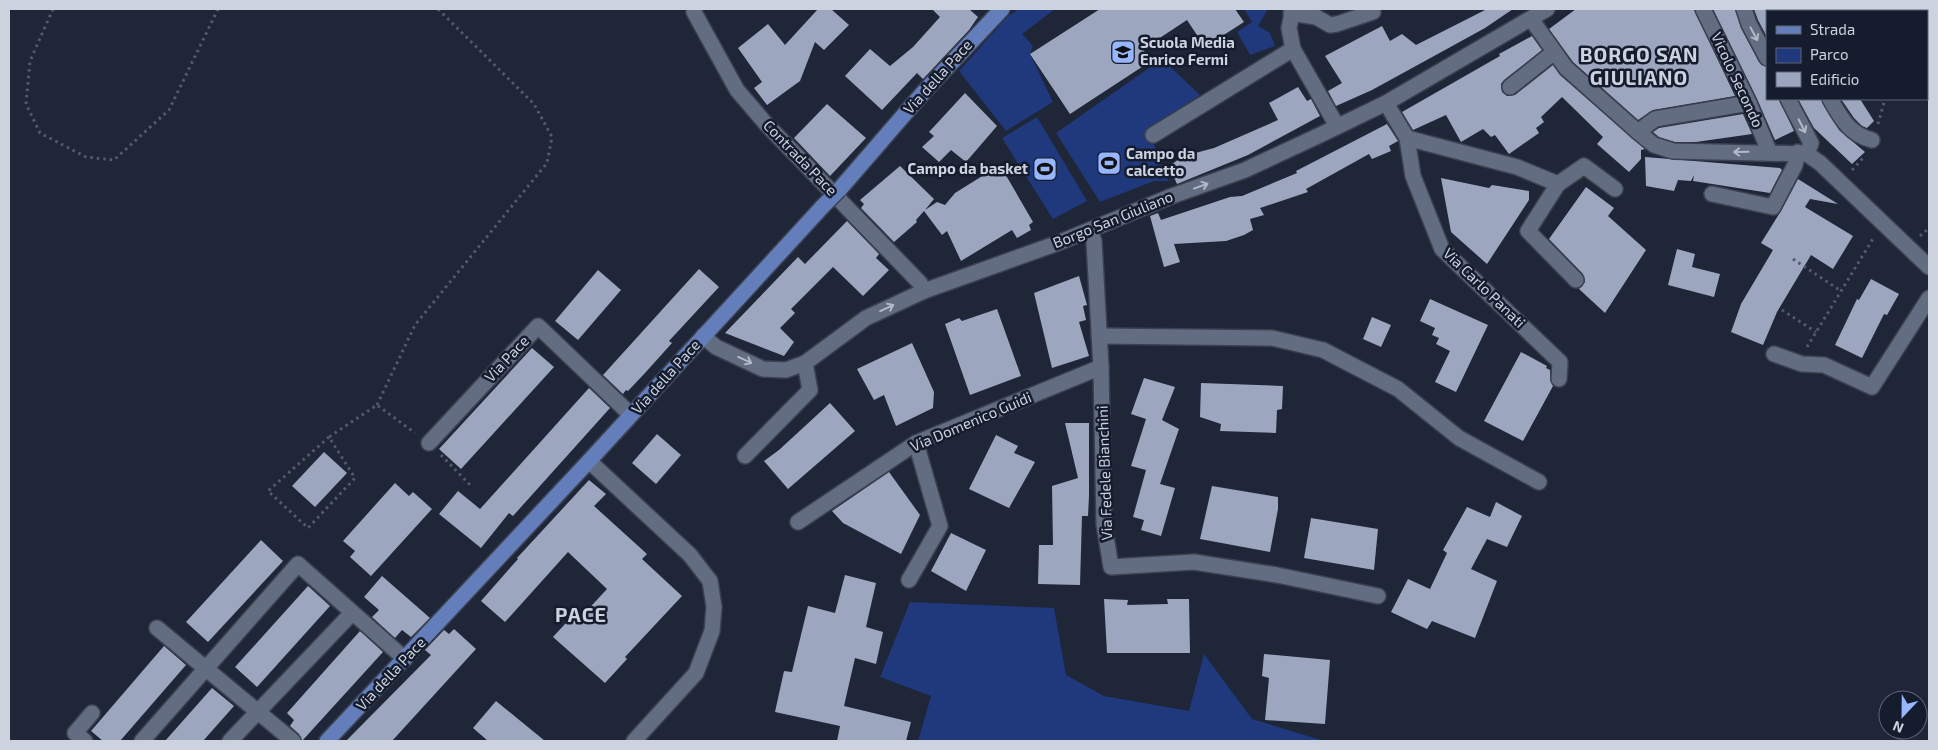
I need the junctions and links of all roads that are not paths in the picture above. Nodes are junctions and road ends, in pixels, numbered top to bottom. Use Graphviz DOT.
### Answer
graph roads {
  1 [pos="1002,9"];
  2 [pos="1547,9"];
  3 [pos="1703,9"];
  4 [pos="1744,9"];
  5 [pos="1292,11"];
  6 [pos="694,12"];
  7 [pos="1373,12"];
  8 [pos="1531,19"];
  9 [pos="1293,49"];
  10 [pos="1553,53"];
  11 [pos="1766,56"];
  12 [pos="1510,88"];
  13 [pos="1789,100"];
  14 [pos="1831,100"];
  15 [pos="1386,103"];
  16 [pos="1749,103"];
  17 [pos="1337,126"];
  18 [pos="1638,132"];
  19 [pos="1153,135"];
  20 [pos="1407,138"];
  21 [pos="1872,140"];
  22 [pos="1769,151"];
  23 [pos="1802,153"];
  24 [pos="1558,184"];
  25 [pos="1615,190"];
  26 [pos="1712,194"];
  27 [pos="1090,230"];
  28 [pos="1929,266"];
  29 [pos="1576,280"];
  30 [pos="924,290"];
  31 [pos="1929,298"];
  32 [pos="703,336"];
  33 [pos="1099,336"];
  34 [pos="1774,354"];
  35 [pos="805,363"];
  36 [pos="1101,367"];
  37 [pos="1559,379"];
  38 [pos="631,415"];
  39 [pos="429,443"];
  40 [pos="916,443"];
  41 [pos="745,456"];
  42 [pos="589,461"];
  43 [pos="1539,482"];
  44 [pos="798,522"];
  45 [pos="909,580"];
  46 [pos="1378,596"];
  47 [pos="352,613"];
  48 [pos="156,628"];
  49 [pos="405,659"];
  50 [pos="207,668"];
  51 [pos="259,712"];
  52 [pos="92,713"];
  53 [pos="85,741"];
  54 [pos="142,741"];
  55 [pos="230,741"];
  56 [pos="293,741"];
  57 [pos="327,741"];
  58 [pos="634,741"];
  1 -- 32 [label="main road, Via della Pace, bridge"];
  2 -- 8 [label="street, Borgo San Giuliano"];
  3 -- 16 [label="street, Vicolo Secondo"];
  4 -- 11 [label="street, one-way"];
  5 -- 7 [label="street"];
  5 -- 9 [label="street"];
  6 -- 30 [label="street, Contrada Pace"];
  8 -- 10 [label="street"];
  8 -- 15 [label="street, Borgo San Giuliano"];
  9 -- 17 [label="street"];
  9 -- 19 [label="street"];
  10 -- 12 [label="street"];
  10 -- 18 [label="street"];
  13 -- 23 [label="street, one-way"];
  14 -- 21 [label="street"];
  15 -- 17 [label="street, Borgo San Giuliano"];
  15 -- 20 [label="street, Via Carlo Panati"];
  16 -- 18 [label="street"];
  16 -- 22 [label="street, Vicolo Secondo"];
  27 -- 17 [label="street, Borgo San Giuliano, one-way"];
  22 -- 18 [label="street, one-way"];
  20 -- 24 [label="street"];
  20 -- 37 [label="street, Via Carlo Panati"];
  22 -- 23 [label="street"];
  23 -- 26 [label="street"];
  23 -- 28 [label="street"];
  24 -- 25 [label="street"];
  24 -- 29 [label="street"];
  27 -- 30 [label="street, Borgo San Giuliano"];
  27 -- 33 [label="street, Via Fedele Bianchini"];
  35 -- 30 [label="street, Borgo San Giuliano, one-way"];
  31 -- 34 [label="street"];
  32 -- 35 [label="street, Borgo San Giuliano, one-way"];
  32 -- 38 [label="main road, Via della Pace"];
  33 -- 36 [label="street, Via Fedele Bianchini"];
  33 -- 43 [label="street"];
  35 -- 41 [label="street"];
  36 -- 40 [label="street, Via Domenico Guidi"];
  36 -- 46 [label="street, Via Fedele Bianchini"];
  38 -- 39 [label="street, Via Pace"];
  38 -- 42 [label="main road, Via della Pace"];
  40 -- 44 [label="street, Via Domenico Guidi"];
  40 -- 45 [label="street"];
  42 -- 49 [label="main road, Via della Pace"];
  42 -- 58 [label="street"];
  47 -- 49 [label="street"];
  47 -- 50 [label="street"];
  47 -- 51 [label="street"];
  48 -- 50 [label="street"];
  49 -- 57 [label="main road, Via della Pace"];
  50 -- 51 [label="street"];
  50 -- 54 [label="street"];
  51 -- 55 [label="street"];
  51 -- 56 [label="street"];
  52 -- 53 [label="street"];
}
